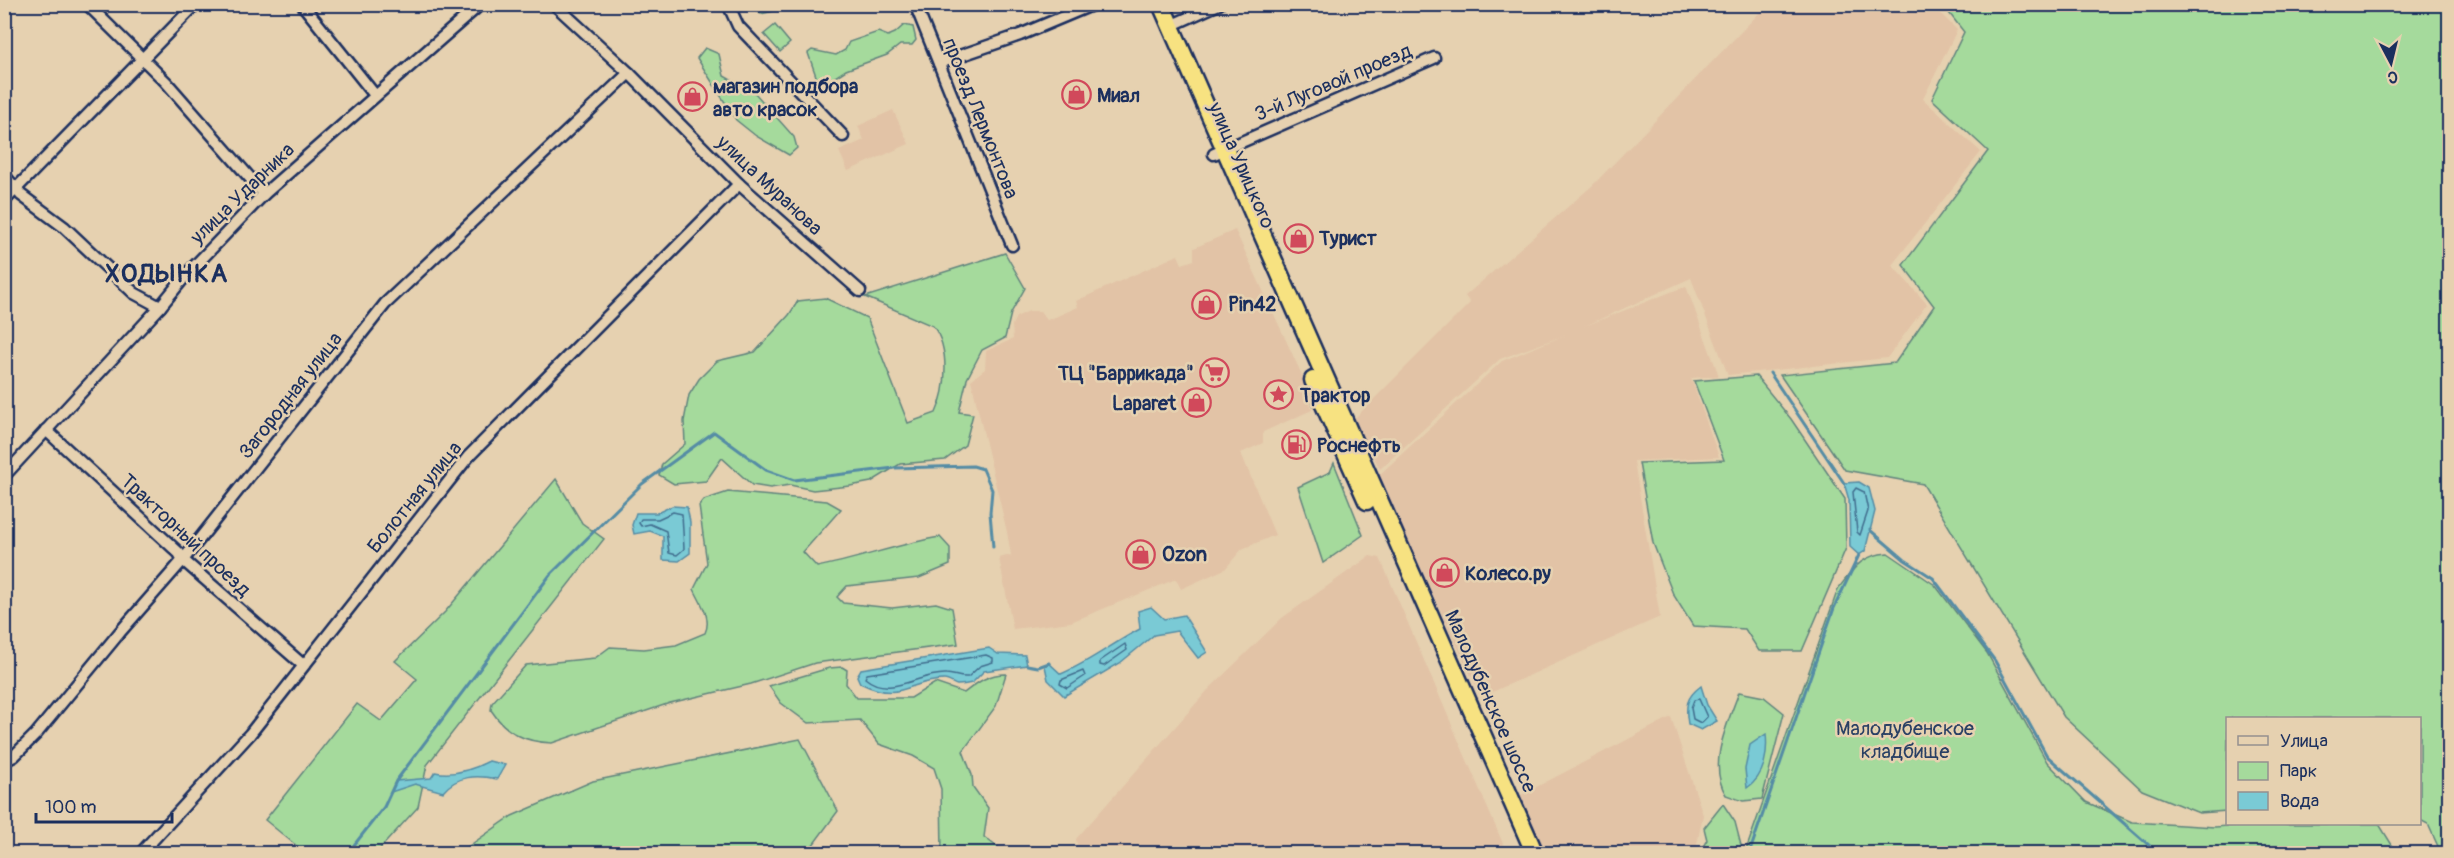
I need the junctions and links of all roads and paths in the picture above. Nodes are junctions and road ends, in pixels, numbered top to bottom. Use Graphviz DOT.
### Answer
graph roads {
  1 [pos="87,4"];
  2 [pos="196,4"];
  3 [pos="302,4"];
  4 [pos="554,4"];
  5 [pos="728,4"];
  6 [pos="915,4"];
  7 [pos="1094,4"];
  8 [pos="1149,4"];
  9 [pos="1161,4"];
  10 [pos="1219,4"];
  11 [pos="476,8"];
  12 [pos="1170,26"];
  13 [pos="1434,58"];
  14 [pos="142,60"];
  15 [pos="939,63"];
  16 [pos="629,73"];
  17 [pos="374,94"];
  18 [pos="843,136"];
  19 [pos="1219,151"];
  20 [pos="4,175"];
  21 [pos="739,184"];
  22 [pos="16,189"];
  23 [pos="264,194"];
  24 [pos="4,201"];
  25 [pos="1011,245"];
  26 [pos="860,291"];
  27 [pos="160,307"];
  28 [pos="46,430"];
  29 [pos="4,476"];
  30 [pos="1389,536"];
  31 [pos="183,560"];
  32 [pos="303,665"];
  33 [pos="4,761"];
  34 [pos="140,854"];
  35 [pos="1522,854"];
  36 [pos="1535,854"];
  1 -- 14 [label="street"];
  2 -- 14 [label="street"];
  3 -- 17 [label="street"];
  4 -- 16 [label="street, улица Муранова"];
  5 -- 18 [label="street"];
  6 -- 15 [label="street, проезд Лермонтова"];
  7 -- 15 [label="street"];
  8 -- 19 [label="highway, улица Урицкого"];
  9 -- 12 [label="highway, улица Урицкого"];
  10 -- 12 [label="street"];
  11 -- 17 [label="street, улица Ударника"];
  12 -- 19 [label="highway, улица Урицкого"];
  13 -- 19 [label="street, 3-й Луговой проезд"];
  14 -- 22 [label="street"];
  14 -- 23 [label="street"];
  15 -- 25 [label="street, проезд Лермонтова"];
  16 -- 21 [label="street, улица Муранова"];
  16 -- 31 [label="street, Загородная улица"];
  17 -- 23 [label="street, улица Ударника"];
  19 -- 30 [label="highway, улица Урицкого"];
  20 -- 22 [label="street"];
  21 -- 26 [label="street, улица Муранова"];
  21 -- 32 [label="street, Болотная улица"];
  22 -- 24 [label="street"];
  22 -- 27 [label="street"];
  23 -- 27 [label="street, улица Ударника"];
  27 -- 28 [label="street, улица Ударника"];
  28 -- 29 [label="street, улица Ударника"];
  28 -- 31 [label="street, Тракторный проезд"];
  30 -- 35 [label="highway, Малодубенское шоссе"];
  30 -- 36 [label="highway, Малодубенское шоссе"];
  31 -- 32 [label="street, Тракторный проезд"];
  31 -- 33 [label="street, Загородная улица"];
  32 -- 34 [label="street, Болотная улица"];
}
